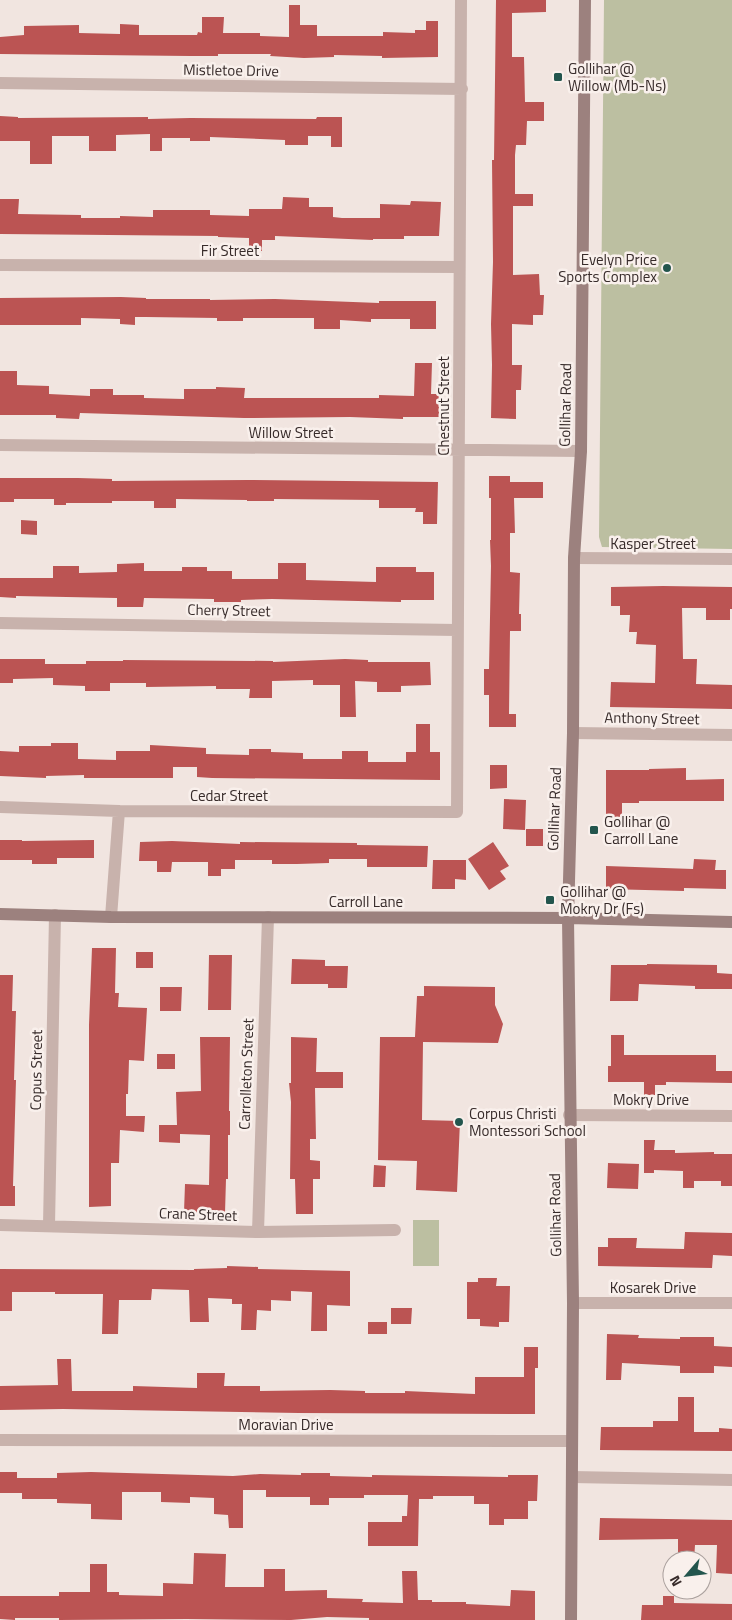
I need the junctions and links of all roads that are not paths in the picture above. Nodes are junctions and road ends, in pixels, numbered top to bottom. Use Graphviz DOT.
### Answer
graph roads {
  1 [pos="461,0"];
  2 [pos="585,0"];
  3 [pos="0,83"];
  4 [pos="462,89"];
  5 [pos="0,265"];
  6 [pos="460,267"];
  7 [pos="0,445"];
  8 [pos="460,449"];
  9 [pos="581,451"];
  10 [pos="574,558"];
  11 [pos="732,559"];
  12 [pos="0,624"];
  13 [pos="457,630"];
  14 [pos="573,733"];
  15 [pos="732,735"];
  16 [pos="0,807"];
  17 [pos="119,811"];
  18 [pos="457,812"];
  19 [pos="0,914"];
  20 [pos="55,915"];
  21 [pos="111,917"];
  22 [pos="268,917"];
  23 [pos="568,918"];
  24 [pos="732,922"];
  25 [pos="569,1115"];
  26 [pos="732,1116"];
  27 [pos="0,1225"];
  28 [pos="49,1225"];
  29 [pos="395,1230"];
  30 [pos="258,1232"];
  31 [pos="573,1303"];
  32 [pos="732,1303"];
  33 [pos="0,1440"];
  34 [pos="572,1441"];
  35 [pos="572,1477"];
  36 [pos="732,1480"];
  37 [pos="571,1620"];
  1 -- 4 [label="street, Chestnut Street"];
  2 -- 9 [label="main road, Gollihar Road"];
  3 -- 4 [label="street, Mistletoe Drive"];
  4 -- 6 [label="street, Chestnut Street"];
  5 -- 6 [label="street, Fir Street"];
  6 -- 8 [label="street, Chestnut Street"];
  7 -- 8 [label="street, Willow Street"];
  8 -- 9 [label="street, Willow Street"];
  8 -- 13 [label="street, Chestnut Street"];
  9 -- 10 [label="main road, Gollihar Road"];
  10 -- 11 [label="street, Kasper Street"];
  10 -- 14 [label="main road, Gollihar Road"];
  12 -- 13 [label="street, Cherry Street"];
  13 -- 18 [label="street, Chestnut Street"];
  14 -- 15 [label="street, Anthony Street"];
  14 -- 23 [label="main road, Gollihar Road"];
  16 -- 17 [label="street, Cedar Street"];
  17 -- 18 [label="street, Cedar Street"];
  17 -- 21 [label="street"];
  19 -- 20 [label="main road, Carroll Lane"];
  20 -- 21 [label="main road, Carroll Lane"];
  20 -- 28 [label="street, Copus Street"];
  21 -- 22 [label="main road, Carroll Lane"];
  22 -- 23 [label="main road, Carroll Lane"];
  22 -- 30 [label="street, Carrolleton Street"];
  23 -- 24 [label="main road, Carroll Lane"];
  23 -- 25 [label="main road, Gollihar Road"];
  25 -- 26 [label="street, Mokry Drive"];
  25 -- 31 [label="main road, Gollihar Road"];
  27 -- 28 [label="street, Crane Street"];
  28 -- 30 [label="street, Crane Street"];
  29 -- 30 [label="street, Crane Street"];
  31 -- 32 [label="street, Kosarek Drive"];
  31 -- 34 [label="main road, Gollihar Road"];
  33 -- 34 [label="street, Moravian Drive"];
  34 -- 35 [label="main road, Gollihar Road"];
  35 -- 36 [label="street"];
  35 -- 37 [label="main road, Gollihar Road"];
}
